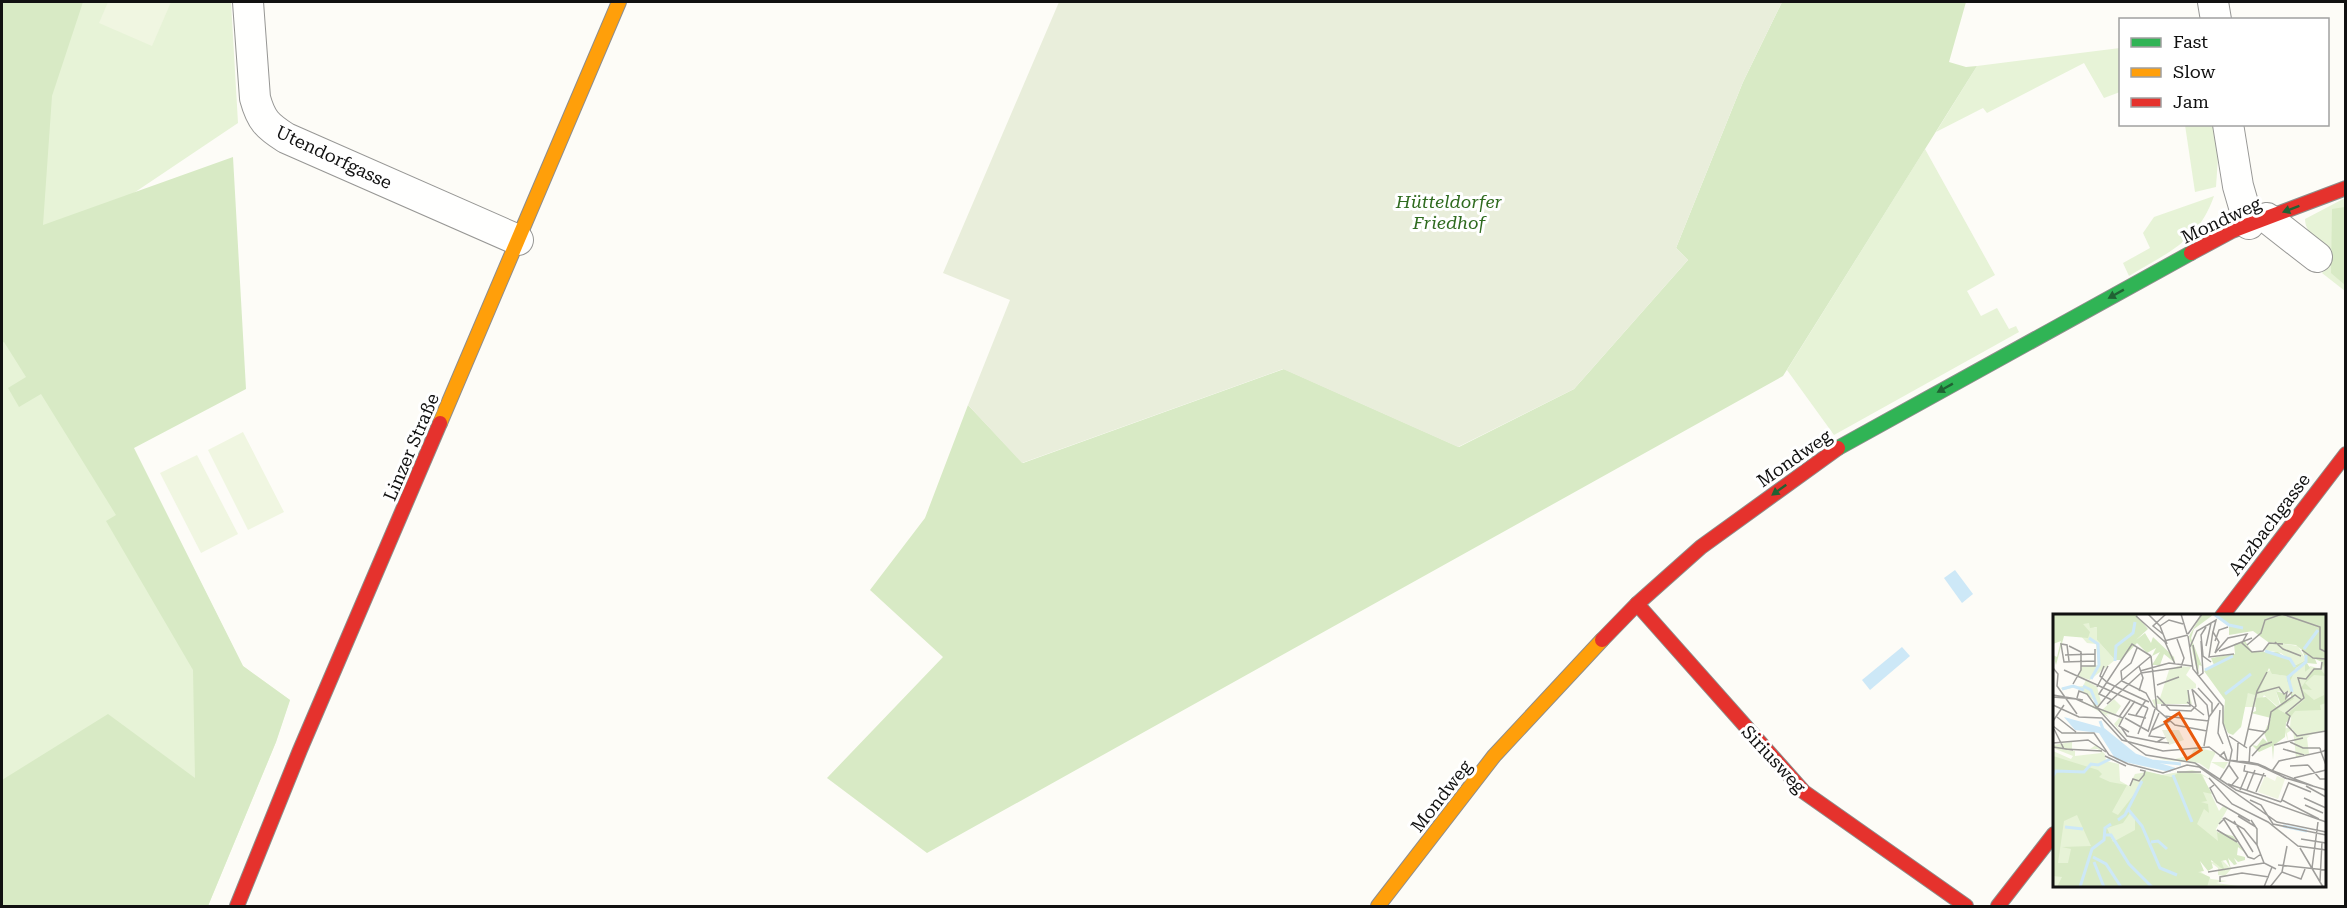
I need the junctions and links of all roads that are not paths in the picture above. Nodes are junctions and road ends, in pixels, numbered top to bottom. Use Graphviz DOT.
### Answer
graph roads {
  1 [pos="248,2"];
  2 [pos="620,2"];
  3 [pos="2213,2"];
  4 [pos="2216,18"];
  5 [pos="2228,126"];
  6 [pos="2346,188"];
  7 [pos="2258,221"];
  8 [pos="518,240"];
  9 [pos="2317,257"];
  10 [pos="2346,454"];
  11 [pos="1637,604"];
  12 [pos="2223,614"];
  13 [pos="2053,837"];
  14 [pos="2009,903"];
  15 [pos="237,906"];
  16 [pos="1378,906"];
  17 [pos="1966,906"];
  1 -- 8 [label="street, Utendorfgasse"];
  2 -- 8 [label="street, Linzer Straße"];
  3 -- 4 [label="street"];
  5 -- 7 [label="street"];
  6 -- 7 [label="street, Mondweg, one-way"];
  7 -- 9 [label="street"];
  7 -- 11 [label="street, Mondweg, one-way"];
  8 -- 15 [label="street, Linzer Straße"];
  10 -- 12 [label="street, Anzbachgasse"];
  11 -- 16 [label="street, Mondweg"];
  11 -- 17 [label="street, Siriusweg"];
  13 -- 14 [label="street"];
}
